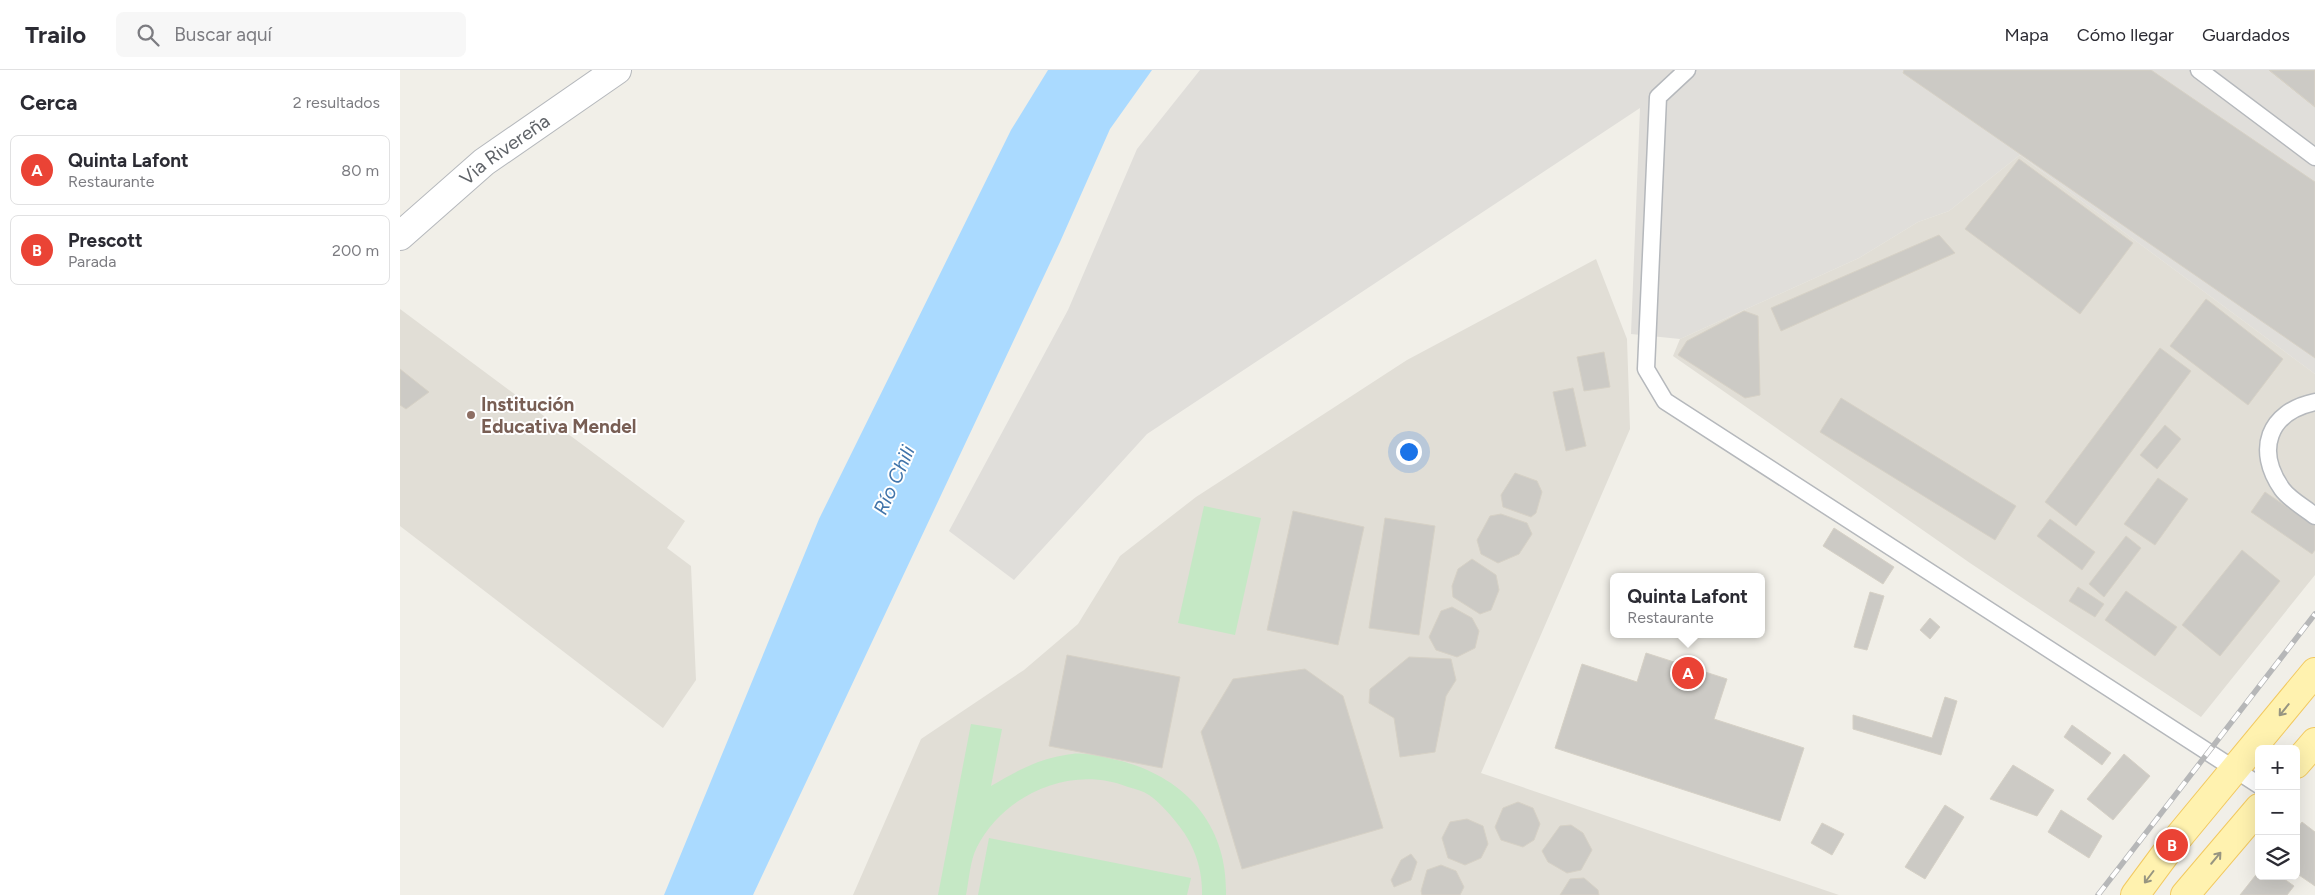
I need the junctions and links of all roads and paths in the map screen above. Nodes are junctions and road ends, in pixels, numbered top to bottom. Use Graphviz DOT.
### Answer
graph roads {
  1 [pos="617,70"];
  2 [pos="1687,70"];
  3 [pos="2200,70"];
  4 [pos="2315,156"];
  5 [pos="400,236"];
  6 [pos="2315,402"];
  7 [pos="2315,516"];
  8 [pos="2315,672"];
  9 [pos="2315,742"];
  10 [pos="2300,759"];
  11 [pos="2235,770"];
  12 [pos="2255,782"];
  13 [pos="2255,813"];
  14 [pos="2135,895"];
  15 [pos="2185,895"];
  1 -- 5 [label="street, Via Rivereña"];
  2 -- 11 [label="lane"];
  3 -- 4 [label="lane"];
  6 -- 7 [label="lane"];
  8 -- 11 [label="main road, one-way"];
  9 -- 10 [label="main road"];
  11 -- 12 [label="lane"];
  11 -- 14 [label="main road, one-way"];
  15 -- 13 [label="main road, one-way"];
}
